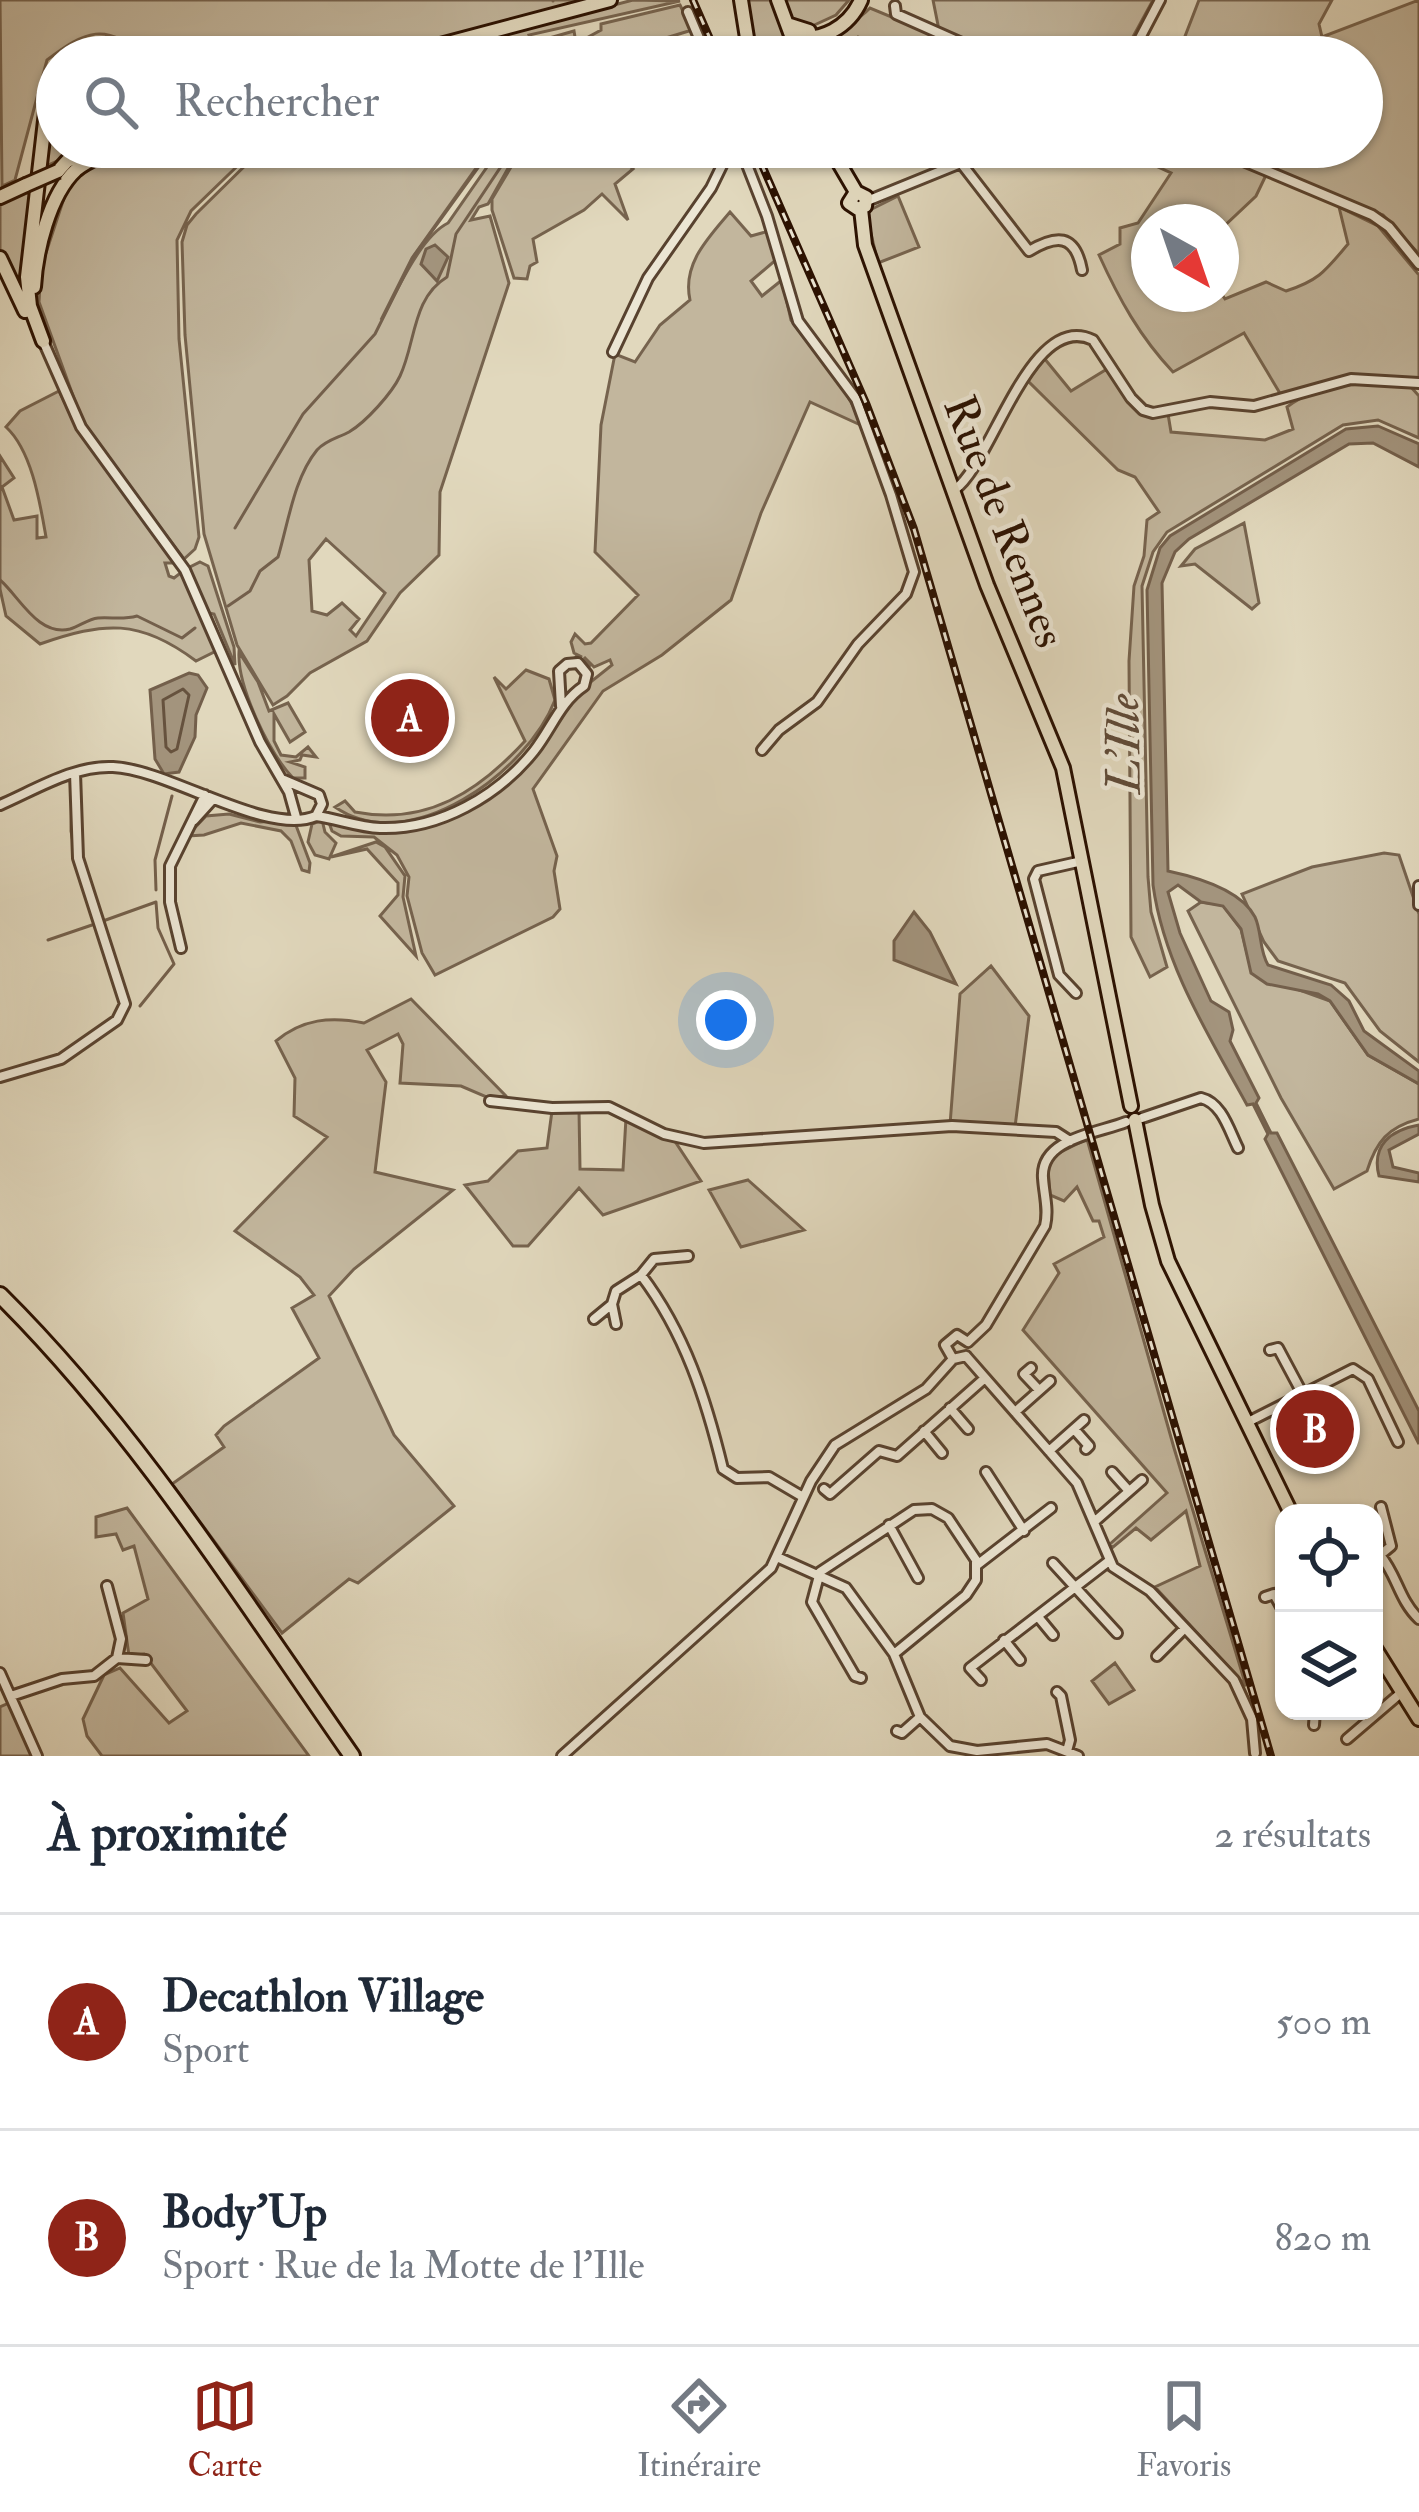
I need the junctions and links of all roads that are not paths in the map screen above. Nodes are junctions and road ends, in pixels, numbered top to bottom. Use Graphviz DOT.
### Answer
graph roads {
  1 [pos="610,0"];
  2 [pos="741,0"];
  3 [pos="778,0"];
  4 [pos="857,0"];
  5 [pos="1160,0"];
  6 [pos="895,6"];
  7 [pos="688,12"];
  8 [pos="789,30"];
  9 [pos="474,36"];
  10 [pos="698,36"];
  11 [pos="747,36"];
  12 [pos="792,36"];
  13 [pos="816,36"];
  14 [pos="822,36"];
  15 [pos="946,36"];
  16 [pos="1141,36"];
  17 [pos="41,168"];
  18 [pos="61,168"];
  19 [pos="64,168"];
  20 [pos="79,168"];
  21 [pos="723,168"];
  22 [pos="745,168"];
  23 [pos="842,168"];
  24 [pos="948,168"];
  25 [pos="965,168"];
  26 [pos="1260,168"];
  27 [pos="58,171"];
  28 [pos="0,197"];
  29 [pos="860,200"];
  30 [pos="0,258"];
  31 [pos="1419,263"];
  32 [pos="1082,270"];
  33 [pos="43,341"];
  34 [pos="613,352"];
  35 [pos="1419,383"];
  36 [pos="954,490"];
  37 [pos="562,687"];
  38 [pos="576,692"];
  39 [pos="561,706"];
  40 [pos="762,750"];
  41 [pos="75,773"];
  42 [pos="283,779"];
  43 [pos="303,788"];
  44 [pos="209,797"];
  45 [pos="290,802"];
  46 [pos="322,804"];
  47 [pos="0,805"];
  48 [pos="270,816"];
  49 [pos="316,816"];
  50 [pos="296,817"];
  51 [pos="338,819"];
  52 [pos="1084,861"];
  53 [pos="1419,886"];
  54 [pos="1418,902"];
  55 [pos="182,948"];
  56 [pos="1076,993"];
  57 [pos="0,1077"];
  58 [pos="490,1101"];
  59 [pos="1133,1116"];
  60 [pos="1070,1141"];
  61 [pos="1238,1148"];
  62 [pos="688,1256"];
  63 [pos="641,1275"];
  64 [pos="0,1295"];
  65 [pos="612,1304"];
  66 [pos="0,1308"];
  67 [pos="594,1319"];
  68 [pos="616,1324"];
  69 [pos="968,1342"];
  70 [pos="1270,1350"];
  71 [pos="966,1356"];
  72 [pos="952,1359"];
  73 [pos="1024,1374"];
  74 [pos="985,1378"];
  75 [pos="1050,1381"];
  76 [pos="1039,1390"];
  77 [pos="1302,1393"];
  78 [pos="950,1408"];
  79 [pos="1015,1412"];
  80 [pos="1084,1420"];
  81 [pos="1248,1422"];
  82 [pos="968,1429"];
  83 [pos="1074,1429"];
  84 [pos="924,1432"];
  85 [pos="1398,1442"];
  86 [pos="1090,1445"];
  87 [pos="1049,1451"];
  88 [pos="942,1453"];
  89 [pos="986,1472"];
  90 [pos="1112,1472"];
  91 [pos="1142,1480"];
  92 [pos="824,1489"];
  93 [pos="1129,1491"];
  94 [pos="803,1497"];
  95 [pos="1287,1504"];
  96 [pos="1051,1508"];
  97 [pos="1383,1515"];
  98 [pos="1094,1522"];
  99 [pos="889,1525"];
  100 [pos="1024,1531"];
  101 [pos="1383,1555"];
  102 [pos="777,1557"];
  103 [pos="1383,1557"];
  104 [pos="1109,1561"];
  105 [pos="1053,1563"];
  106 [pos="977,1565"];
  107 [pos="819,1576"];
  108 [pos="918,1578"];
  109 [pos="106,1586"];
  110 [pos="1073,1589"];
  111 [pos="1275,1596"];
  112 [pos="1265,1597"];
  113 [pos="1038,1617"];
  114 [pos="1419,1619"];
  115 [pos="1185,1628"];
  116 [pos="1117,1633"];
  117 [pos="1053,1635"];
  118 [pos="1004,1640"];
  119 [pos="894,1654"];
  120 [pos="1157,1656"];
  121 [pos="117,1658"];
  122 [pos="146,1660"];
  123 [pos="1020,1660"];
  124 [pos="1383,1664"];
  125 [pos="0,1672"];
  126 [pos="861,1678"];
  127 [pos="981,1680"];
  128 [pos="1057,1692"];
  129 [pos="1402,1692"];
  130 [pos="11,1696"];
  131 [pos="920,1717"];
  132 [pos="1419,1719"];
  133 [pos="1314,1720"];
  134 [pos="1314,1725"];
  135 [pos="897,1731"];
  136 [pos="1348,1739"];
  137 [pos="947,1751"];
  138 [pos="1015,1752"];
  139 [pos="1075,1755"];
  140 [pos="1254,1755"];
  141 [pos="38,1756"];
  142 [pos="342,1756"];
  143 [pos="352,1756"];
  144 [pos="562,1756"];
  1 -- 9 [label="main road"];
  2 -- 11 [label="main road"];
  3 -- 8 [label="main road"];
  4 -- 8 [label="main road"];
  4 -- 14 [label="main road"];
  5 -- 16 [label="street"];
  6 -- 15 [label="street"];
  7 -- 10 [label="street"];
  8 -- 12 [label="main road"];
  8 -- 13 [label="main road"];
  17 -- 33 [label="main road"];
  18 -- 27 [label="main road"];
  19 -- 27 [label="main road"];
  20 -- 33 [label="main road"];
  21 -- 34 [label="street"];
  22 -- 40 [label="street"];
  23 -- 29 [label="main road, Rue de Rennes"];
  24 -- 29 [label="street"];
  25 -- 32 [label="street"];
  26 -- 31 [label="street"];
  27 -- 28 [label="main road, bridge"];
  29 -- 36 [label="main road, Rue de Rennes"];
  30 -- 33 [label="main road"];
  33 -- 42 [label="street"];
  35 -- 36 [label="street"];
  36 -- 52 [label="main road, Rue de Rennes"];
  37 -- 38 [label="street"];
  37 -- 38 [label="street"];
  37 -- 39 [label="street"];
  38 -- 39 [label="street"];
  39 -- 51 [label="street"];
  41 -- 44 [label="street"];
  41 -- 47 [label="street"];
  41 -- 57 [label="street"];
  42 -- 43 [label="street"];
  42 -- 45 [label="street"];
  43 -- 45 [label="street"];
  43 -- 46 [label="street"];
  44 -- 48 [label="street"];
  44 -- 55 [label="street"];
  45 -- 48 [label="street"];
  45 -- 50 [label="street"];
  46 -- 49 [label="street"];
  46 -- 51 [label="street"];
  48 -- 50 [label="street"];
  49 -- 50 [label="street"];
  49 -- 51 [label="street"];
  52 -- 56 [label="street"];
  52 -- 59 [label="main road, Rue de Rennes"];
  53 -- 54 [label="street"];
  58 -- 60 [label="street"];
  59 -- 60 [label="street"];
  59 -- 61 [label="street"];
  59 -- 81 [label="main road, Rue de Rennes"];
  60 -- 69 [label="street"];
  62 -- 63 [label="street"];
  63 -- 65 [label="street"];
  63 -- 94 [label="street"];
  64 -- 143 [label="highway"];
  65 -- 67 [label="street"];
  65 -- 68 [label="street"];
  66 -- 142 [label="highway"];
  69 -- 71 [label="street"];
  69 -- 72 [label="street"];
  70 -- 77 [label="street"];
  71 -- 72 [label="street"];
  71 -- 74 [label="street"];
  72 -- 94 [label="street"];
  73 -- 76 [label="street"];
  74 -- 78 [label="street"];
  74 -- 79 [label="street"];
  75 -- 76 [label="street"];
  76 -- 79 [label="street"];
  77 -- 81 [label="street"];
  77 -- 85 [label="street"];
  78 -- 82 [label="street"];
  78 -- 84 [label="street"];
  79 -- 87 [label="street"];
  80 -- 83 [label="street"];
  81 -- 95 [label="main road, Rue de Rennes"];
  83 -- 86 [label="street"];
  83 -- 87 [label="street"];
  84 -- 88 [label="street"];
  84 -- 92 [label="street"];
  87 -- 98 [label="street"];
  89 -- 100 [label="street"];
  90 -- 93 [label="street"];
  91 -- 93 [label="street"];
  93 -- 98 [label="street"];
  94 -- 102 [label="street"];
  96 -- 100 [label="street"];
  97 -- 101 [label="street"];
  98 -- 104 [label="street"];
  99 -- 106 [label="street"];
  99 -- 107 [label="street"];
  99 -- 108 [label="street"];
  100 -- 106 [label="street"];
  102 -- 107 [label="street"];
  102 -- 144 [label="street"];
  103 -- 114 [label="street"];
  104 -- 110 [label="street"];
  104 -- 115 [label="street"];
  105 -- 110 [label="street"];
  106 -- 119 [label="street"];
  107 -- 119 [label="street"];
  107 -- 126 [label="street"];
  109 -- 121 [label="street"];
  110 -- 113 [label="street"];
  110 -- 116 [label="street"];
  111 -- 112 [label="street"];
  113 -- 117 [label="street"];
  113 -- 118 [label="street"];
  115 -- 120 [label="street"];
  115 -- 140 [label="street"];
  118 -- 123 [label="street"];
  118 -- 127 [label="street"];
  119 -- 131 [label="street"];
  121 -- 122 [label="street"];
  121 -- 130 [label="street"];
  124 -- 129 [label="main road"];
  125 -- 130 [label="street"];
  128 -- 139 [label="street"];
  129 -- 132 [label="main road"];
  129 -- 136 [label="street"];
  130 -- 141 [label="street"];
  131 -- 135 [label="street"];
  131 -- 137 [label="street"];
  133 -- 134 [label="street"];
  137 -- 138 [label="street"];
  138 -- 139 [label="street"];
}
